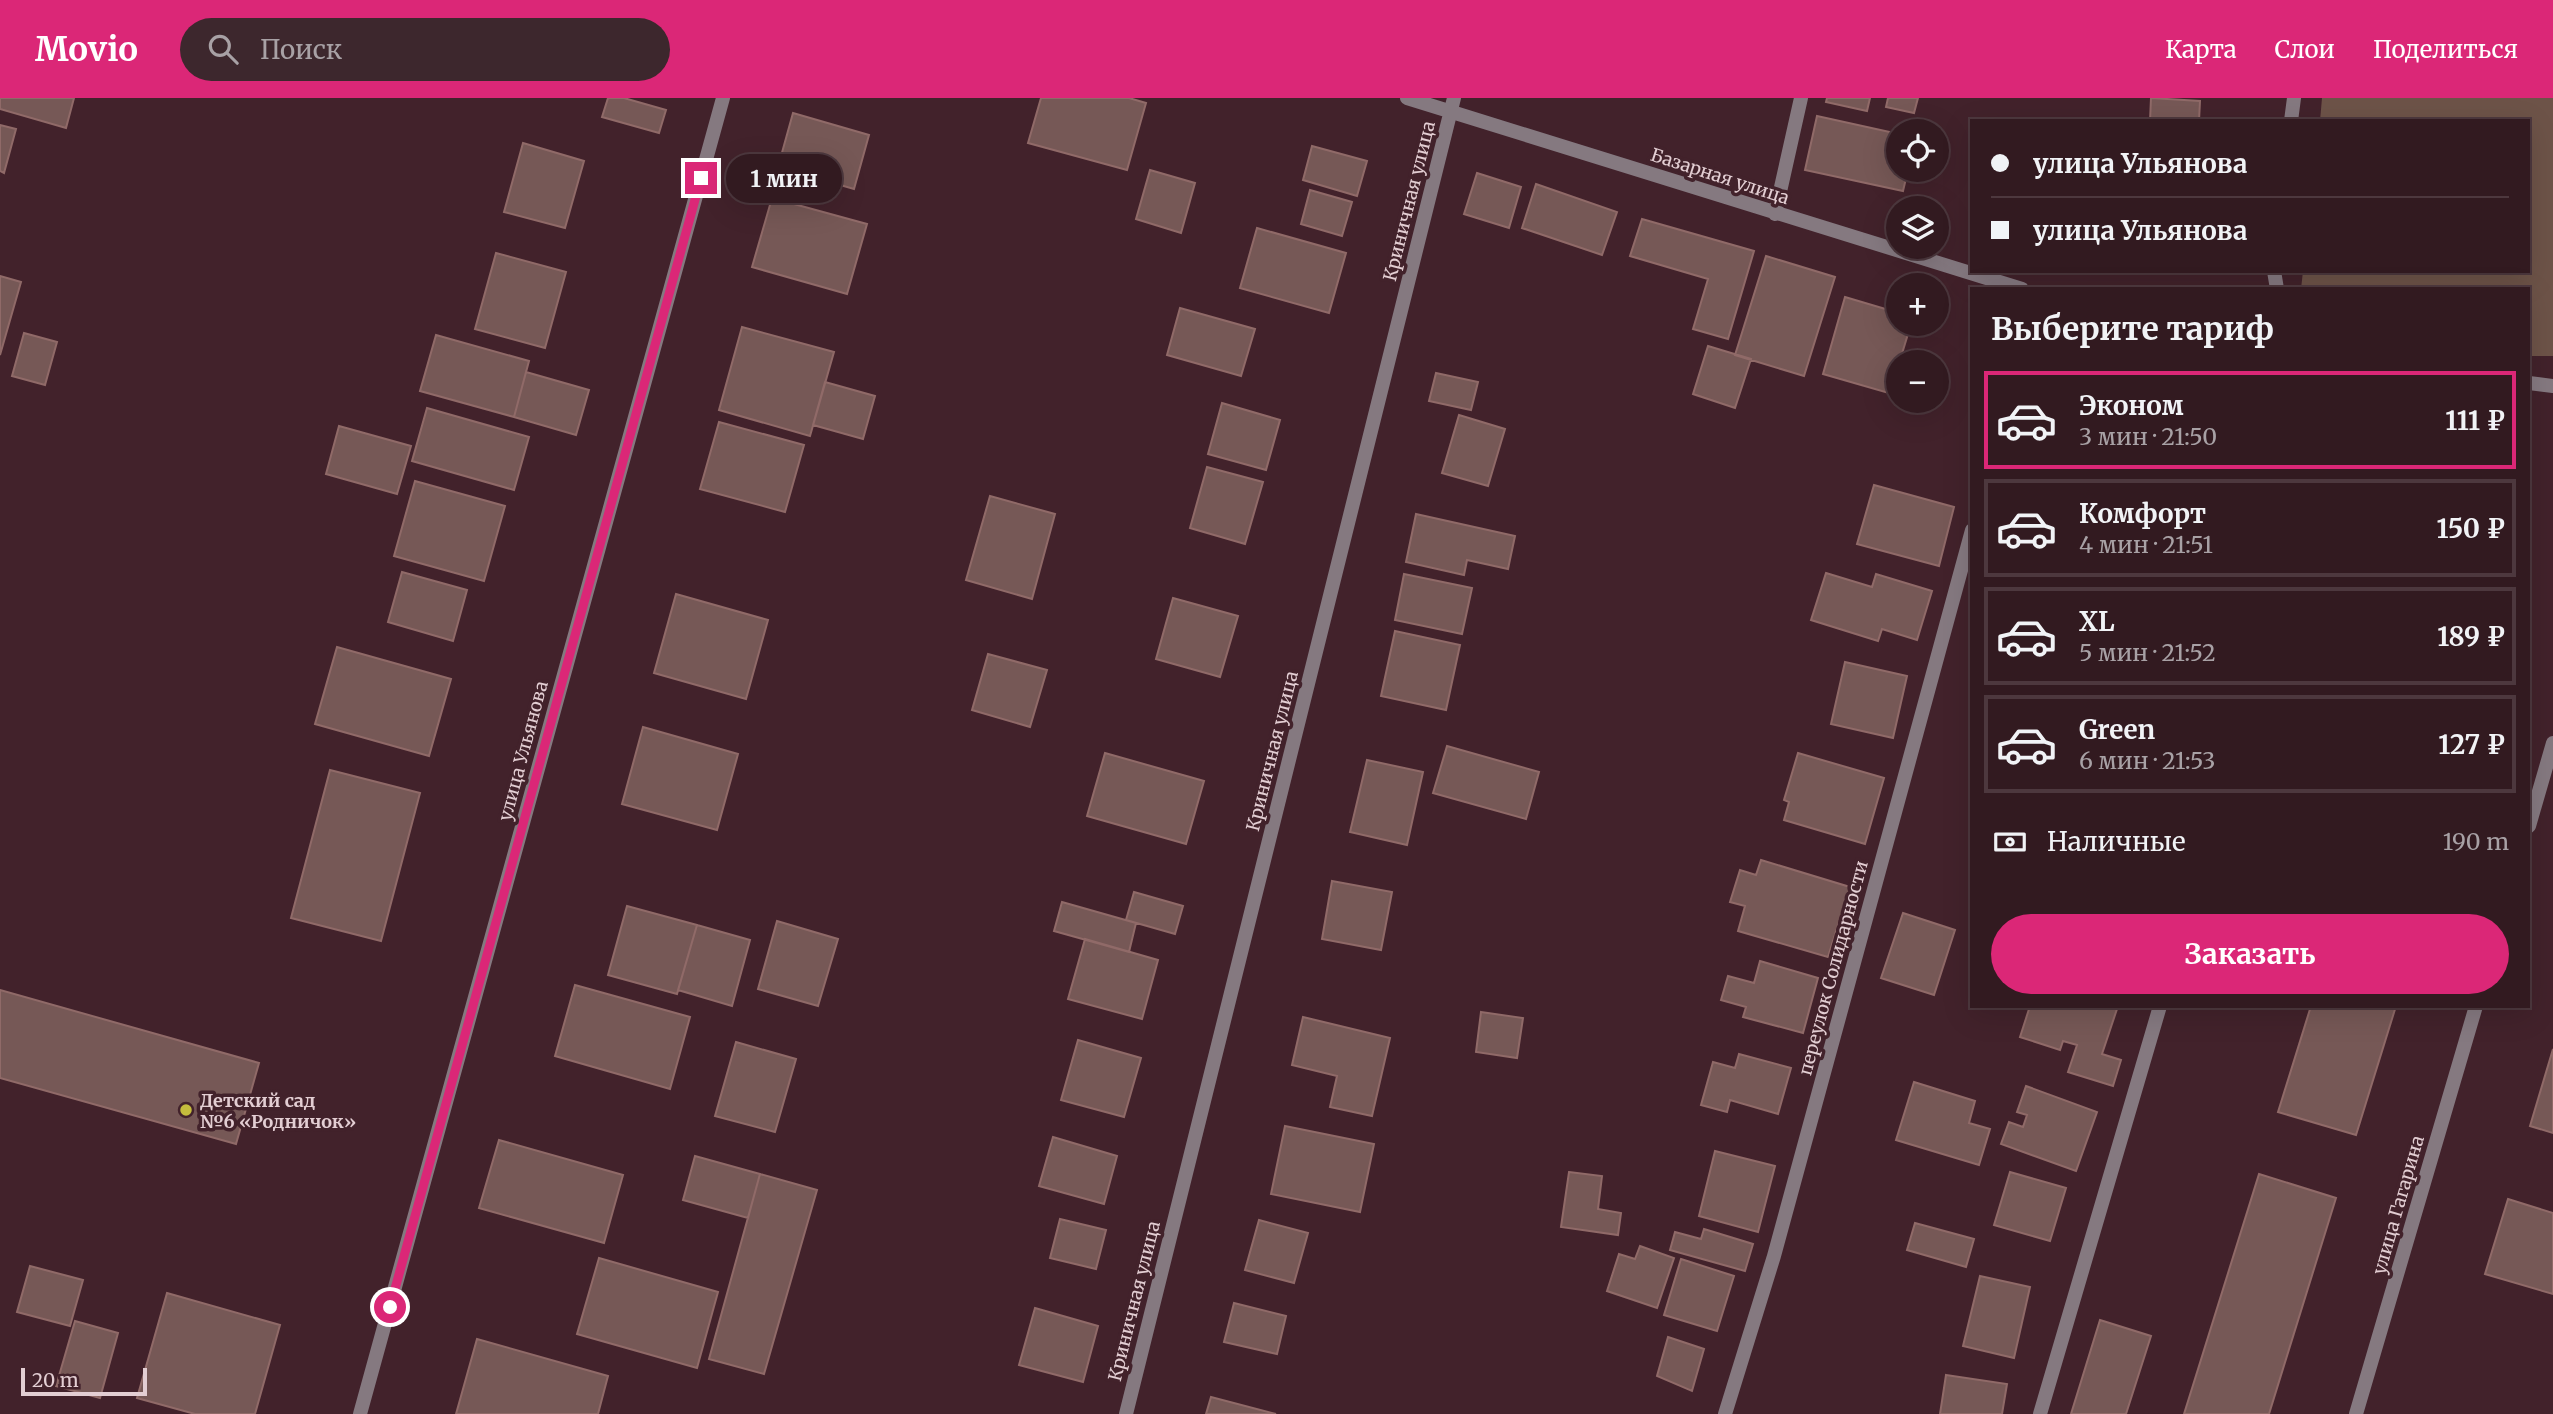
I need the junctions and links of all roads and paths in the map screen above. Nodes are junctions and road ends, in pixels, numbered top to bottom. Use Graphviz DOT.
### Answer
graph roads {
  1 [pos="723,98"];
  2 [pos="1407,98"];
  3 [pos="1801,98"];
  4 [pos="2294,98"];
  5 [pos="1453,105"];
  6 [pos="2291,119"];
  7 [pos="1775,214"];
  8 [pos="2015,287"];
  9 [pos="2530,383"];
  10 [pos="2553,386"];
  11 [pos="1970,537"];
  12 [pos="2553,743"];
  13 [pos="2530,823"];
  14 [pos="2159,1008"];
  15 [pos="2475,1008"];
  16 [pos="360,1414"];
  17 [pos="1126,1414"];
  18 [pos="1725,1414"];
  19 [pos="2040,1414"];
  20 [pos="2356,1414"];
  1 -- 16 [label="street, улица Ульянова"];
  2 -- 5 [label="street, Базарная улица"];
  3 -- 7 [label="street"];
  4 -- 6 [label="street"];
  5 -- 7 [label="street, Базарная улица"];
  5 -- 17 [label="street, Криничная улица"];
  7 -- 8 [label="street, Базарная улица"];
  9 -- 10 [label="street"];
  11 -- 18 [label="street, переулок Солидарности"];
  12 -- 13 [label="street"];
  14 -- 19 [label="street"];
  15 -- 20 [label="street, улица Гагарина"];
}
